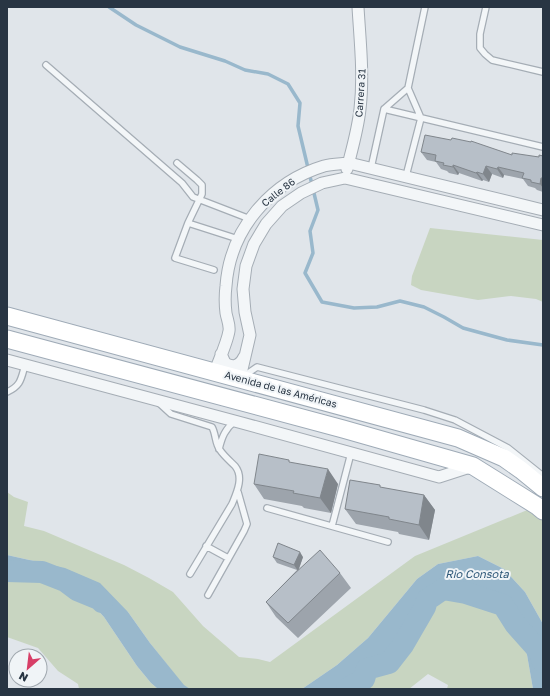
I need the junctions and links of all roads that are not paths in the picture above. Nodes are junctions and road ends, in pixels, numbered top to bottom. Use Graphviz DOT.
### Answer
graph roads {
  1 [pos="358,7"];
  2 [pos="425,7"];
  3 [pos="486,7"];
  4 [pos="46,65"];
  5 [pos="543,72"];
  6 [pos="408,88"];
  7 [pos="384,109"];
  8 [pos="421,118"];
  9 [pos="543,147"];
  10 [pos="177,163"];
  11 [pos="349,163"];
  12 [pos="371,168"];
  13 [pos="406,176"];
  14 [pos="345,178"];
  15 [pos="367,183"];
  16 [pos="402,191"];
  17 [pos="200,200"];
  18 [pos="543,210"];
  19 [pos="250,219"];
  20 [pos="188,223"];
  21 [pos="543,226"];
  22 [pos="238,240"];
  23 [pos="214,270"];
  24 [pos="7,316"];
  25 [pos="7,339"];
  26 [pos="221,354"];
  27 [pos="244,357"];
  28 [pos="7,360"];
  29 [pos="25,365"];
  30 [pos="240,378"];
  31 [pos="222,385"];
  32 [pos="7,392"];
  33 [pos="157,400"];
  34 [pos="238,422"];
  35 [pos="219,449"];
  36 [pos="351,453"];
  37 [pos="473,466"];
  38 [pos="543,476"];
  39 [pos="543,488"];
  40 [pos="238,492"];
  41 [pos="267,508"];
  42 [pos="543,511"];
  43 [pos="332,526"];
  44 [pos="388,542"];
  45 [pos="206,546"];
  46 [pos="228,558"];
  47 [pos="190,574"];
  48 [pos="208,595"];
  1 -- 11 [label="street, Carrera 31"];
  2 -- 6 [label="lane"];
  3 -- 5 [label="lane"];
  4 -- 17 [label="lane"];
  6 -- 7 [label="lane"];
  6 -- 8 [label="lane"];
  7 -- 8 [label="lane"];
  7 -- 12 [label="lane"];
  8 -- 9 [label="lane"];
  8 -- 13 [label="lane"];
  10 -- 17 [label="lane"];
  11 -- 12 [label="street, Calle 86"];
  11 -- 14 [label="street, Carrera 31"];
  11 -- 19 [label="street, Calle 86"];
  12 -- 13 [label="street, Calle 86"];
  12 -- 15 [label="street"];
  13 -- 16 [label="street"];
  13 -- 18 [label="street, Calle 86"];
  14 -- 15 [label="street, Calle 86"];
  14 -- 27 [label="street, Calle 86"];
  15 -- 16 [label="street, Calle 86"];
  16 -- 21 [label="street, Calle 86"];
  17 -- 19 [label="lane"];
  17 -- 20 [label="lane"];
  19 -- 22 [label="street, Calle 86"];
  20 -- 22 [label="lane"];
  20 -- 23 [label="lane"];
  22 -- 26 [label="street, Calle 86"];
  24 -- 31 [label="main road, Avenida de las Américas"];
  25 -- 31 [label="main road, Avenida de las Américas"];
  26 -- 27 [label="street"];
  26 -- 31 [label="street, Calle 86"];
  27 -- 30 [label="street, Calle 86"];
  28 -- 29 [label="street"];
  29 -- 32 [label="lane"];
  29 -- 33 [label="street"];
  30 -- 31 [label="main road"];
  30 -- 38 [label="lane"];
  30 -- 39 [label="main road, Avenida de las Américas"];
  31 -- 34 [label="street"];
  31 -- 37 [label="main road, Avenida de las Américas"];
  33 -- 34 [label="street"];
  33 -- 35 [label="lane"];
  34 -- 35 [label="lane"];
  34 -- 36 [label="street"];
  35 -- 40 [label="lane"];
  36 -- 37 [label="street"];
  36 -- 43 [label="lane"];
  37 -- 42 [label="main road, Avenida de las Américas"];
  40 -- 45 [label="lane"];
  40 -- 46 [label="lane"];
  41 -- 43 [label="lane"];
  43 -- 44 [label="lane"];
  45 -- 46 [label="lane"];
  45 -- 47 [label="lane"];
  46 -- 48 [label="lane"];
}
